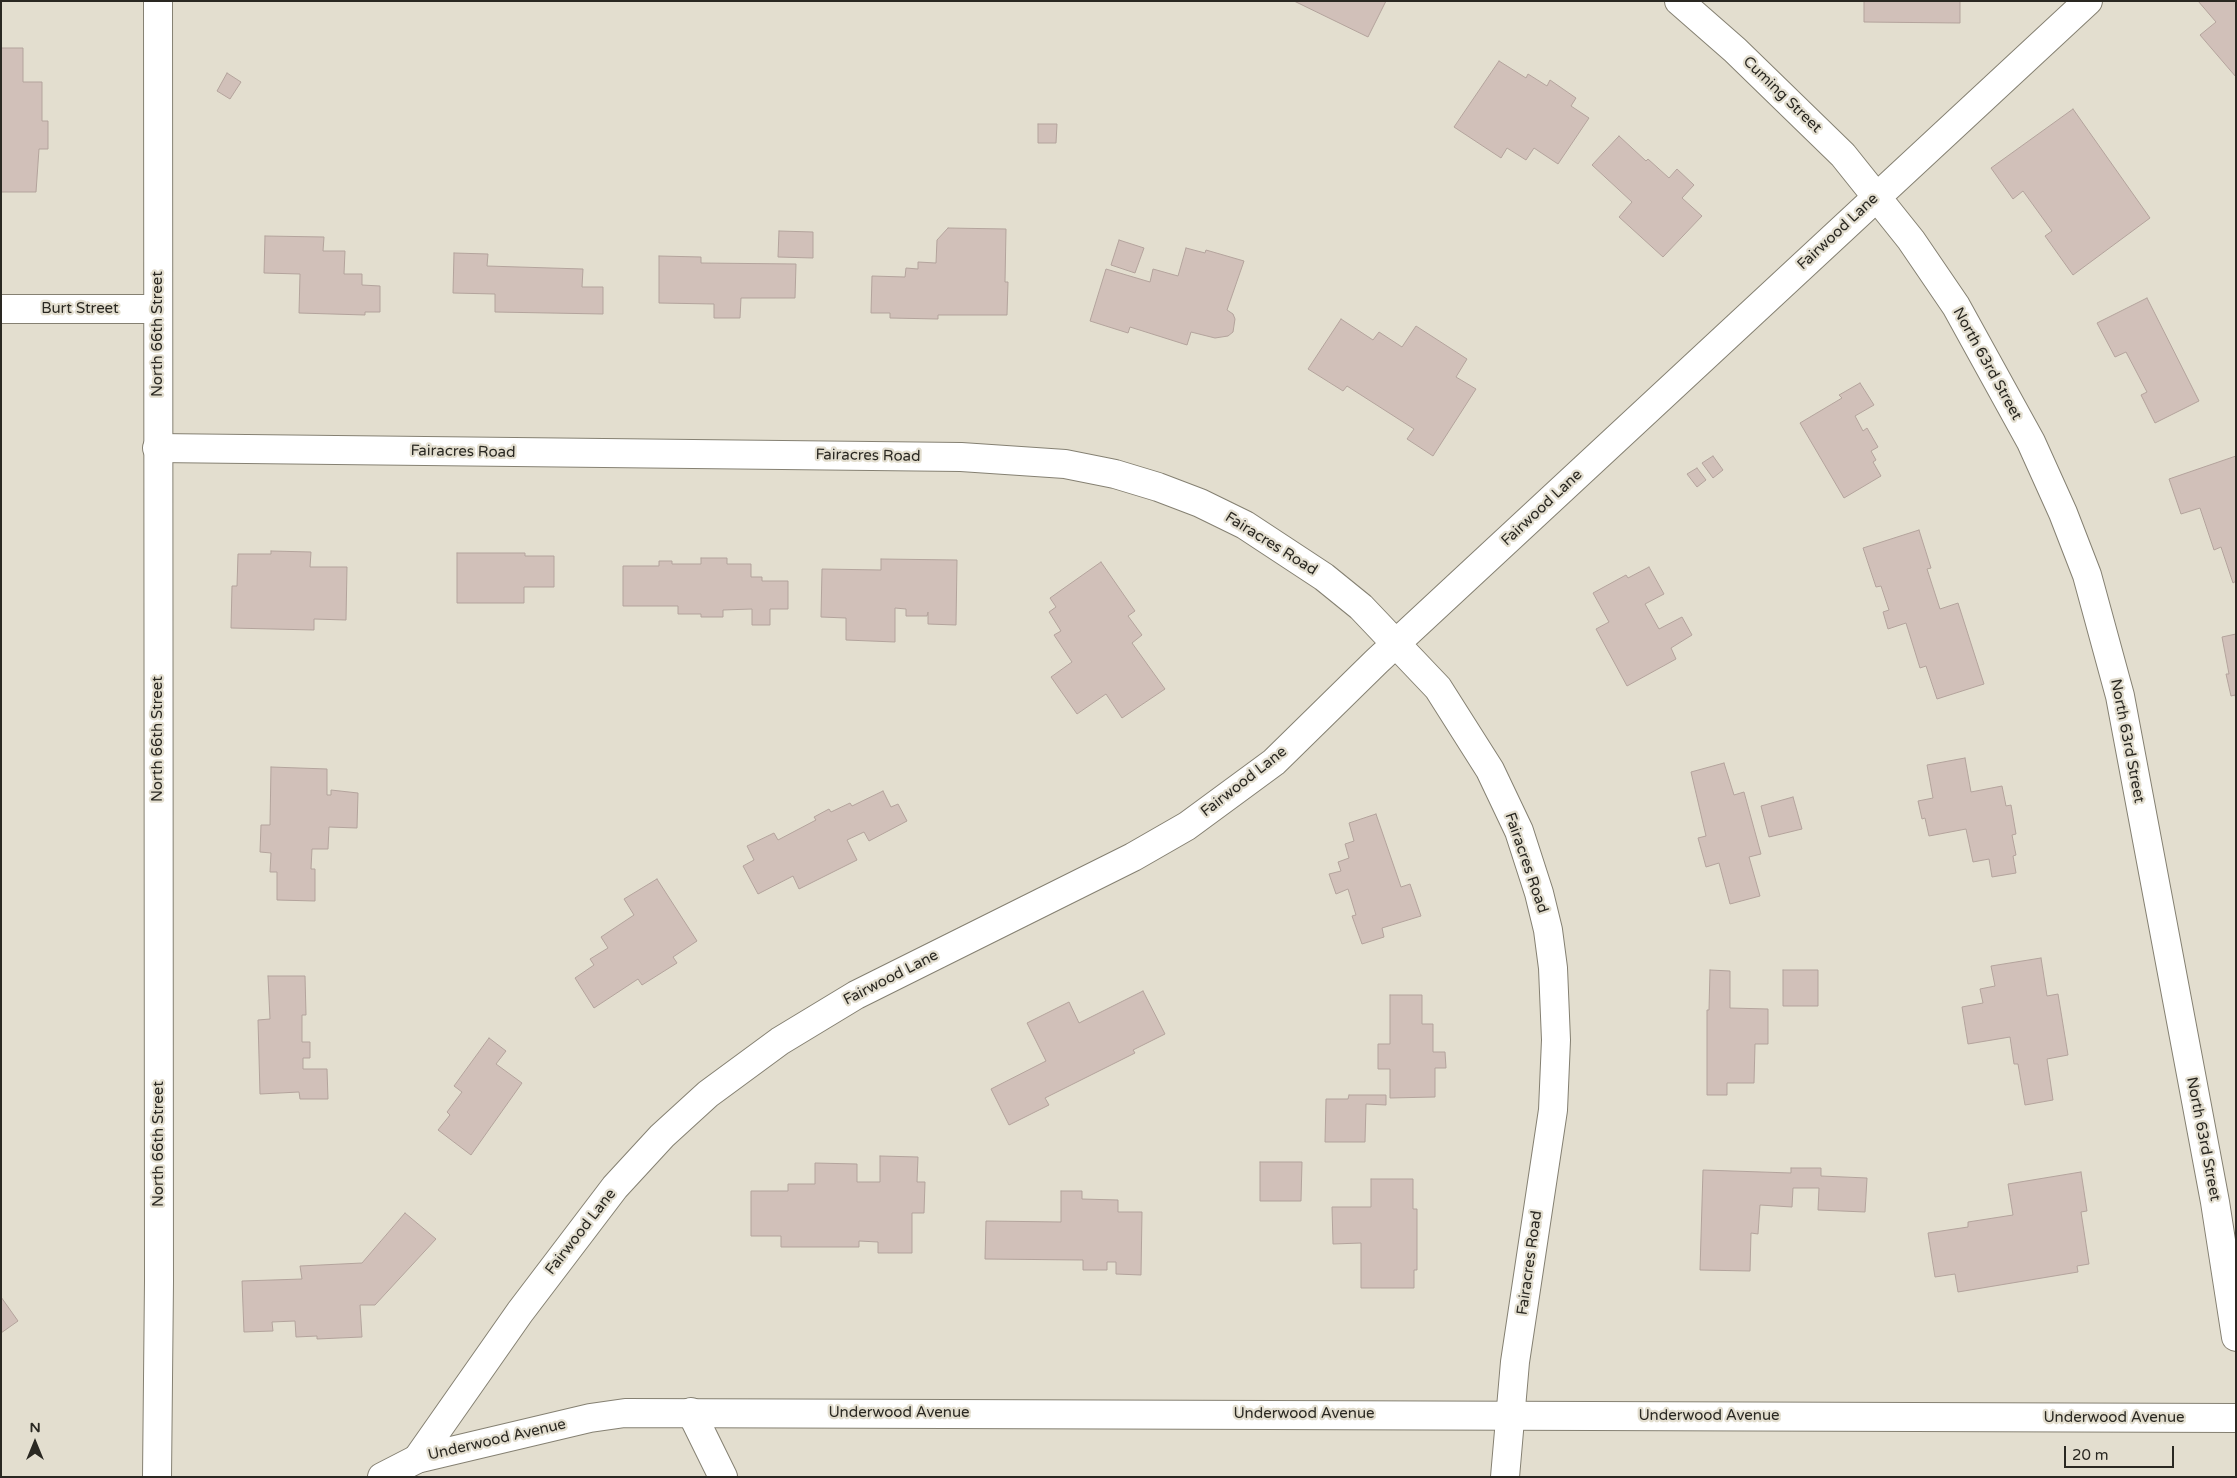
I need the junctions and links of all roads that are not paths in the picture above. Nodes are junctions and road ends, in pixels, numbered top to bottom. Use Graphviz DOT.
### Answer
graph roads {
  1 [pos="158,1"];
  2 [pos="1679,1"];
  3 [pos="2088,1"];
  4 [pos="1876,197"];
  5 [pos="1,309"];
  6 [pos="158,309"];
  7 [pos="157,448"];
  8 [pos="1397,643"];
  9 [pos="2236,1337"];
  10 [pos="690,1412"];
  11 [pos="1510,1415"];
  12 [pos="2236,1418"];
  13 [pos="417,1459"];
  14 [pos="157,1477"];
  15 [pos="382,1477"];
  16 [pos="723,1477"];
  17 [pos="1505,1477"];
  1 -- 6 [label="street, North 66th Street"];
  2 -- 4 [label="street, Cuming Street"];
  3 -- 4 [label="street, Fairwood Lane"];
  4 -- 8 [label="street, Fairwood Lane"];
  4 -- 9 [label="street, North 63rd Street"];
  5 -- 6 [label="street, Burt Street"];
  6 -- 7 [label="street, North 66th Street"];
  7 -- 8 [label="street, Fairacres Road"];
  7 -- 14 [label="street, North 66th Street"];
  8 -- 11 [label="street, Fairacres Road"];
  8 -- 13 [label="street, Fairwood Lane"];
  10 -- 11 [label="street, Underwood Avenue"];
  10 -- 13 [label="street, Underwood Avenue"];
  10 -- 16 [label="street"];
  11 -- 12 [label="street, Underwood Avenue"];
  11 -- 17 [label="street, Fairacres Road"];
  13 -- 15 [label="street, Underwood Avenue"];
}
